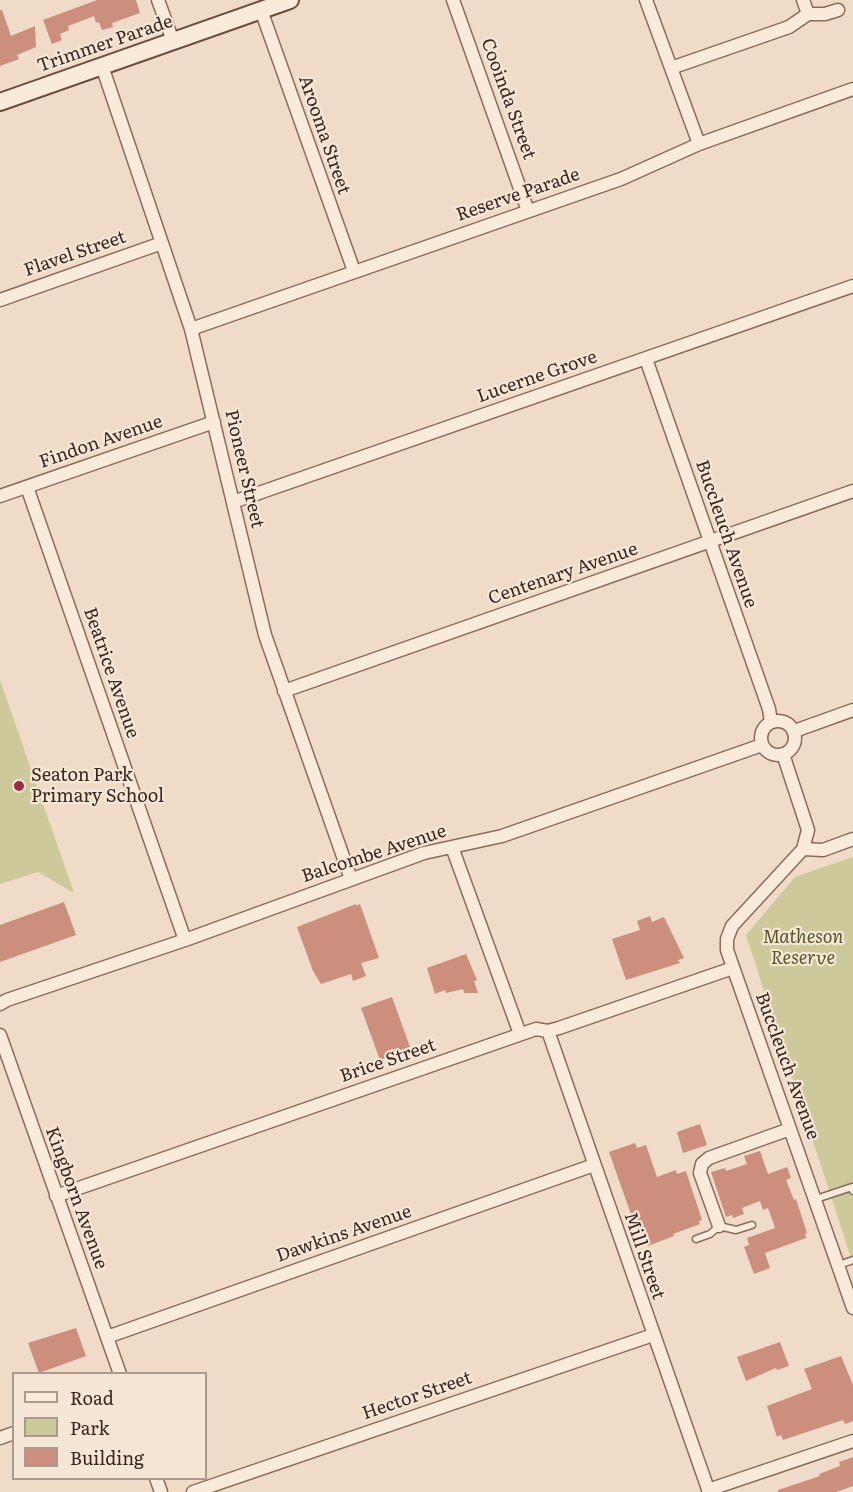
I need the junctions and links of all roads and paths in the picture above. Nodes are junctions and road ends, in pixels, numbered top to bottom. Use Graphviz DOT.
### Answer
graph roads {
  1 [pos="158,0"];
  2 [pos="290,0"];
  3 [pos="453,0"];
  4 [pos="646,0"];
  5 [pos="803,0"];
  6 [pos="261,10"];
  7 [pos="838,10"];
  8 [pos="808,14"];
  9 [pos="173,41"];
  10 [pos="102,66"];
  11 [pos="671,68"];
  12 [pos="853,89"];
  13 [pos="0,102"];
  14 [pos="699,144"];
  15 [pos="528,211"];
  16 [pos="162,243"];
  17 [pos="354,272"];
  18 [pos="853,286"];
  19 [pos="0,300"];
  20 [pos="191,329"];
  21 [pos="646,359"];
  22 [pos="214,422"];
  23 [pos="27,487"];
  24 [pos="853,491"];
  25 [pos="0,496"];
  26 [pos="233,502"];
  27 [pos="709,542"];
  28 [pos="284,691"];
  29 [pos="853,710"];
  30 [pos="771,722"];
  31 [pos="794,733"];
  32 [pos="762,745"];
  33 [pos="783,754"];
  34 [pos="853,839"];
  35 [pos="452,847"];
  36 [pos="803,849"];
  37 [pos="351,879"];
  38 [pos="185,940"];
  39 [pos="733,968"];
  40 [pos="0,1004"];
  41 [pos="548,1031"];
  42 [pos="520,1034"];
  43 [pos="0,1035"];
  44 [pos="790,1129"];
  45 [pos="594,1165"];
  46 [pos="853,1191"];
  47 [pos="56,1196"];
  48 [pos="816,1199"];
  49 [pos="752,1225"];
  50 [pos="719,1226"];
  51 [pos="696,1239"];
  52 [pos="853,1260"];
  53 [pos="839,1265"];
  54 [pos="853,1308"];
  55 [pos="653,1335"];
  56 [pos="107,1336"];
  57 [pos="119,1372"];
  58 [pos="853,1441"];
  59 [pos="708,1491"];
  60 [pos="193,1492"];
  1 -- 9 [label="street"];
  2 -- 6 [label="main road, Trimmer Parade"];
  3 -- 15 [label="street, Cooinda Street"];
  4 -- 11 [label="street"];
  5 -- 8 [label="street"];
  6 -- 9 [label="main road, Trimmer Parade"];
  6 -- 17 [label="street, Arooma Street"];
  7 -- 8 [label="street"];
  8 -- 11 [label="street"];
  9 -- 10 [label="main road, Trimmer Parade"];
  10 -- 13 [label="main road, Trimmer Parade"];
  10 -- 16 [label="street, Pioneer Street"];
  11 -- 14 [label="street"];
  12 -- 14 [label="street, Reserve Parade"];
  14 -- 15 [label="street, Reserve Parade"];
  15 -- 17 [label="street, Reserve Parade"];
  16 -- 19 [label="street, Flavel Street"];
  16 -- 20 [label="street, Pioneer Street"];
  17 -- 20 [label="street, Reserve Parade"];
  18 -- 21 [label="street, Lucerne Grove"];
  20 -- 22 [label="street, Pioneer Street"];
  21 -- 26 [label="street, Lucerne Grove"];
  21 -- 27 [label="street, Buccleuch Avenue"];
  22 -- 23 [label="street, Findon Avenue"];
  22 -- 26 [label="street, Pioneer Street"];
  23 -- 25 [label="street, Findon Avenue"];
  23 -- 38 [label="street, Beatrice Avenue"];
  24 -- 27 [label="street, Centenary Avenue"];
  26 -- 28 [label="street, Pioneer Street"];
  27 -- 28 [label="street, Centenary Avenue"];
  27 -- 30 [label="street, Buccleuch Avenue"];
  28 -- 37 [label="street, Pioneer Street"];
  29 -- 31 [label="street"];
  30 -- 31 [label="street"];
  30 -- 32 [label="street"];
  31 -- 33 [label="street"];
  32 -- 33 [label="street"];
  32 -- 35 [label="street, Balcombe Avenue"];
  33 -- 36 [label="street"];
  34 -- 36 [label="street"];
  35 -- 37 [label="street, Balcombe Avenue"];
  35 -- 42 [label="street"];
  36 -- 39 [label="street, Buccleuch Avenue"];
  37 -- 38 [label="street, Balcombe Avenue"];
  38 -- 40 [label="street, Balcombe Avenue"];
  39 -- 41 [label="street, Brice Street"];
  39 -- 44 [label="street, Buccleuch Avenue"];
  41 -- 42 [label="street, Brice Street"];
  41 -- 45 [label="street, Mill Street"];
  42 -- 47 [label="street, Brice Street"];
  43 -- 47 [label="street, Kingborn Avenue"];
  44 -- 48 [label="street, Buccleuch Avenue"];
  44 -- 50 [label="street"];
  45 -- 55 [label="street, Mill Street"];
  45 -- 56 [label="street, Dawkins Avenue"];
  46 -- 48 [label="lane"];
  47 -- 56 [label="street, Kingborn Avenue"];
  48 -- 53 [label="street, Buccleuch Avenue"];
  49 -- 50 [label="lane"];
  50 -- 51 [label="lane"];
  52 -- 53 [label="lane"];
  53 -- 54 [label="street, Buccleuch Avenue"];
  55 -- 59 [label="street, Mill Street"];
  55 -- 60 [label="street, Hector Street"];
  56 -- 57 [label="street, Kingborn Avenue"];
  58 -- 59 [label="street"];
}
